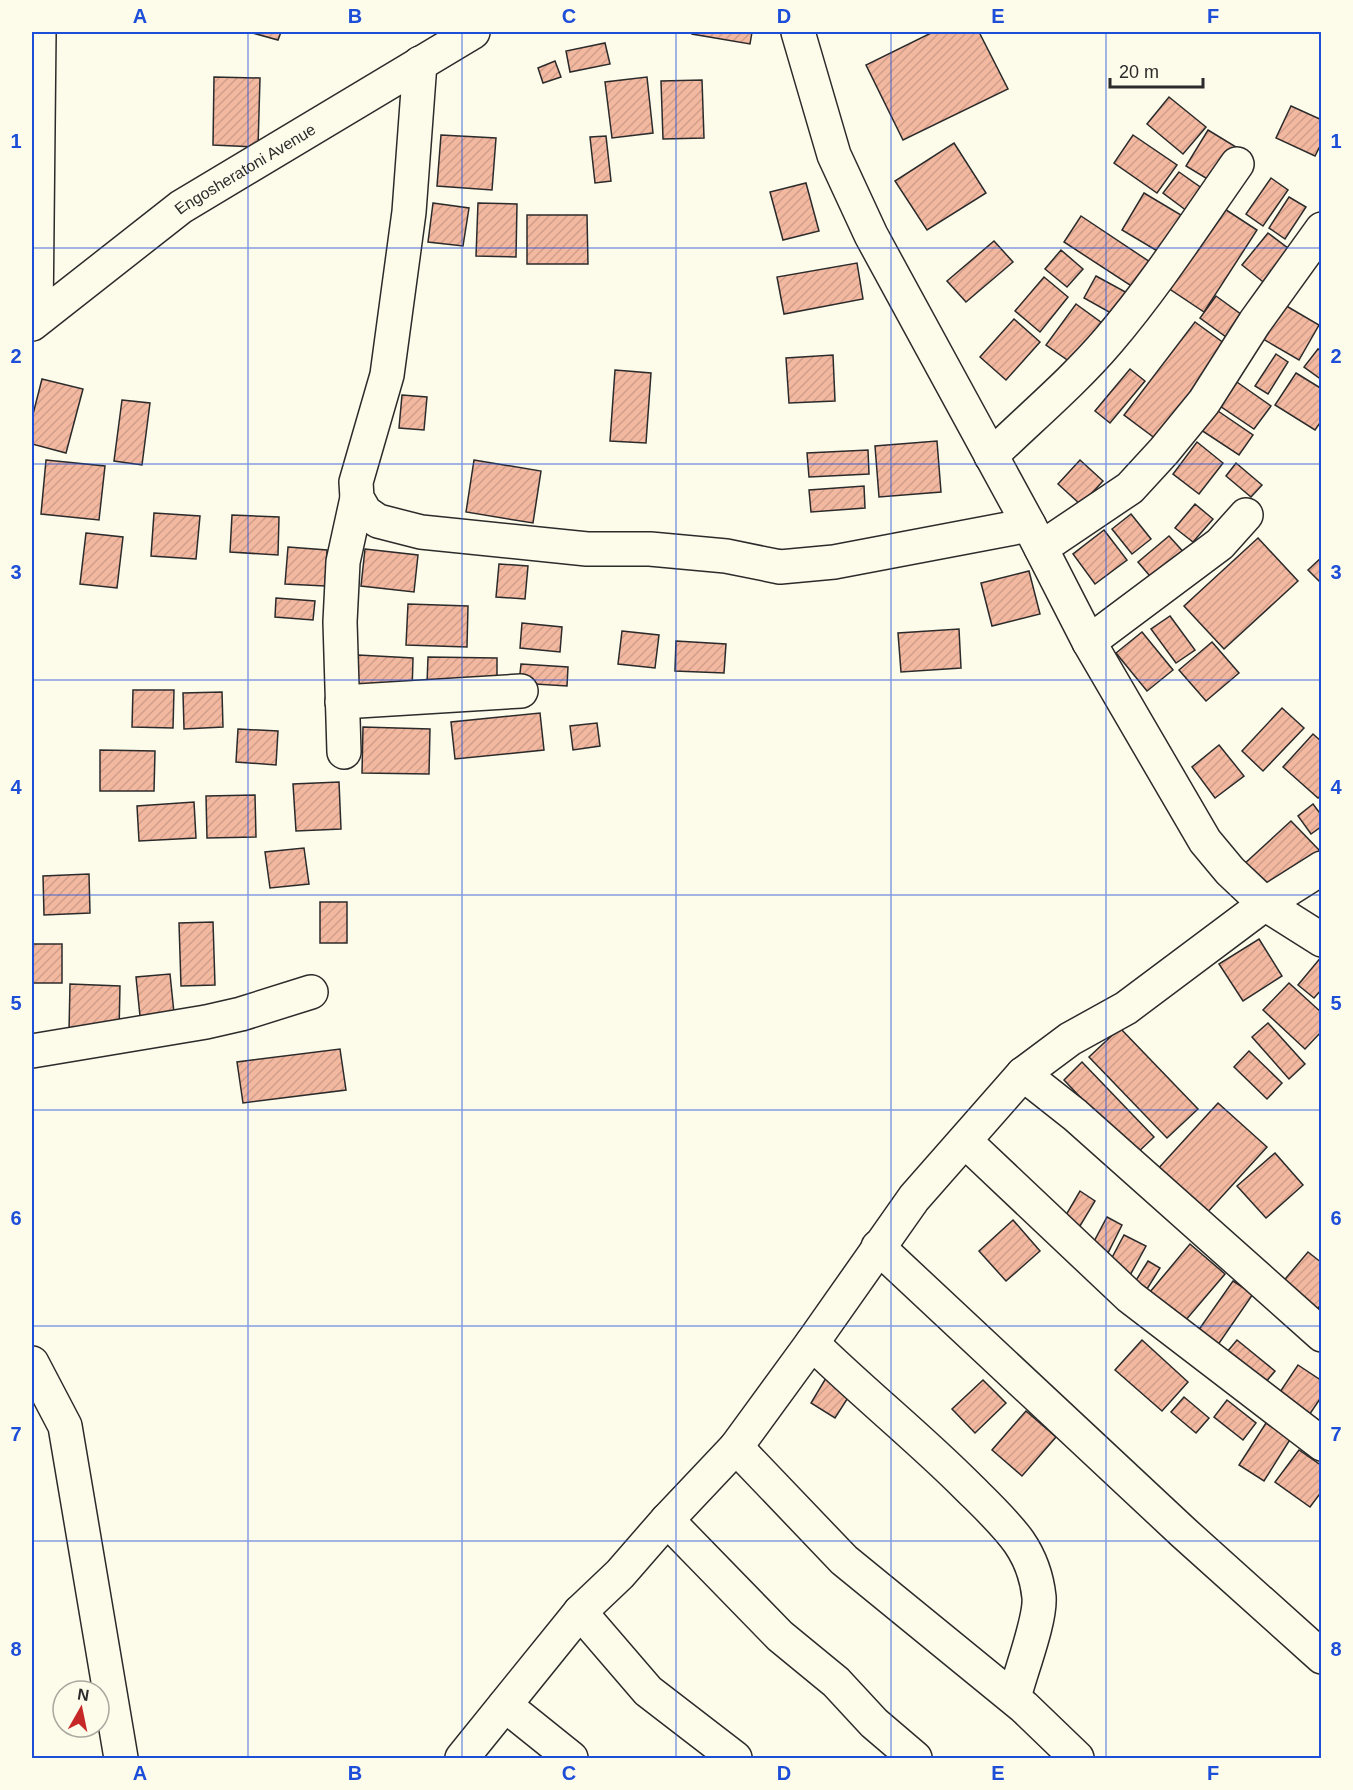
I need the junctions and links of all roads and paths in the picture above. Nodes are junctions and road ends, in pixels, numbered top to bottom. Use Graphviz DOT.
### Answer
graph roads {
  1 [pos="39,32"];
  2 [pos="473,32"];
  3 [pos="798,32"];
  4 [pos="420,63"];
  5 [pos="1237,164"];
  6 [pos="1322,229"];
  7 [pos="34,322"];
  8 [pos="991,456"];
  9 [pos="357,498"];
  10 [pos="1245,514"];
  11 [pos="1035,537"];
  12 [pos="1089,642"];
  13 [pos="521,691"];
  14 [pos="342,702"];
  15 [pos="344,752"];
  16 [pos="1322,868"];
  17 [pos="1265,904"];
  18 [pos="1322,940"];
  19 [pos="311,992"];
  20 [pos="32,1052"];
  21 [pos="1023,1074"];
  22 [pos="964,1140"];
  23 [pos="878,1247"];
  24 [pos="1322,1335"];
  25 [pos="812,1343"];
  26 [pos="32,1363"];
  27 [pos="1322,1444"];
  28 [pos="736,1447"];
  29 [pos="667,1520"];
  30 [pos="580,1612"];
  31 [pos="1322,1657"];
  32 [pos="1014,1698"];
  33 [pos="505,1705"];
  34 [pos="122,1758"];
  35 [pos="462,1758"];
  36 [pos="571,1758"];
  37 [pos="735,1758"];
  38 [pos="915,1758"];
  39 [pos="1077,1758"];
  1 -- 7 [label="street"];
  2 -- 4 [label="street, Engosheratoni Avenue"];
  3 -- 8 [label="street"];
  4 -- 7 [label="street, Engosheratoni Avenue"];
  4 -- 9 [label="street"];
  5 -- 8 [label="street"];
  6 -- 11 [label="street"];
  8 -- 11 [label="street"];
  9 -- 11 [label="street"];
  9 -- 14 [label="street"];
  10 -- 12 [label="street"];
  11 -- 12 [label="street"];
  12 -- 17 [label="street"];
  13 -- 14 [label="street"];
  14 -- 15 [label="street"];
  16 -- 17 [label="street"];
  17 -- 18 [label="street"];
  17 -- 21 [label="street"];
  19 -- 20 [label="street"];
  21 -- 22 [label="street"];
  21 -- 24 [label="street"];
  22 -- 23 [label="street"];
  22 -- 27 [label="street"];
  23 -- 25 [label="street"];
  23 -- 31 [label="street"];
  25 -- 28 [label="street"];
  25 -- 32 [label="street"];
  26 -- 34 [label="street"];
  28 -- 29 [label="street"];
  28 -- 32 [label="street"];
  29 -- 30 [label="street"];
  29 -- 38 [label="street"];
  30 -- 33 [label="street"];
  30 -- 37 [label="street"];
  32 -- 39 [label="street"];
  33 -- 35 [label="street"];
  33 -- 36 [label="street"];
}
